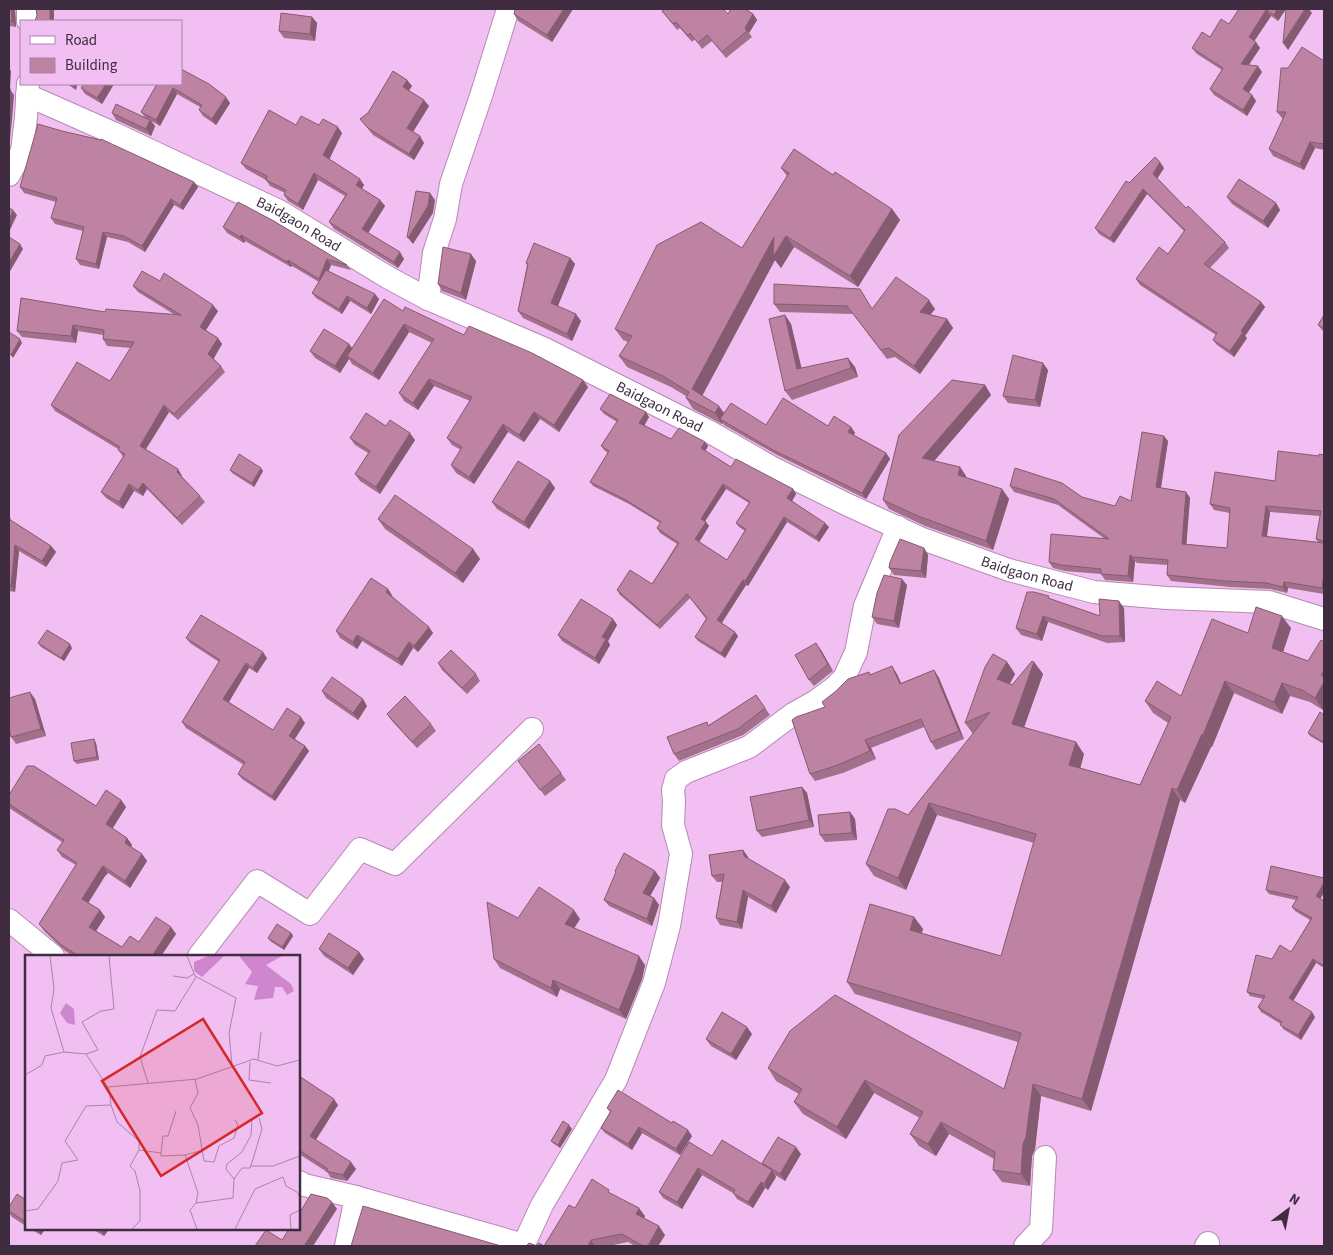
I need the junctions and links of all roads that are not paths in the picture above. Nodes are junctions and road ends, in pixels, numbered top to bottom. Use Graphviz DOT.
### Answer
graph roads {
  1 [pos="508,9"];
  2 [pos="28,89"];
  3 [pos="9,176"];
  4 [pos="428,299"];
  5 [pos="898,528"];
  6 [pos="1324,619"];
  7 [pos="532,729"];
  8 [pos="9,920"];
  9 [pos="52,955"];
  10 [pos="201,955"];
  11 [pos="1045,1157"];
  12 [pos="300,1183"];
  13 [pos="356,1197"];
  14 [pos="346,1246"];
  15 [pos="524,1246"];
  16 [pos="1025,1246"];
  1 -- 4 [label="street"];
  2 -- 3 [label="street"];
  2 -- 4 [label="street, Baidgaon Road"];
  4 -- 5 [label="street, Baidgaon Road"];
  5 -- 6 [label="street, Baidgaon Road"];
  5 -- 15 [label="street"];
  7 -- 10 [label="street"];
  8 -- 9 [label="street"];
  11 -- 16 [label="street"];
  12 -- 13 [label="street"];
  13 -- 14 [label="street"];
  13 -- 15 [label="street"];
}
